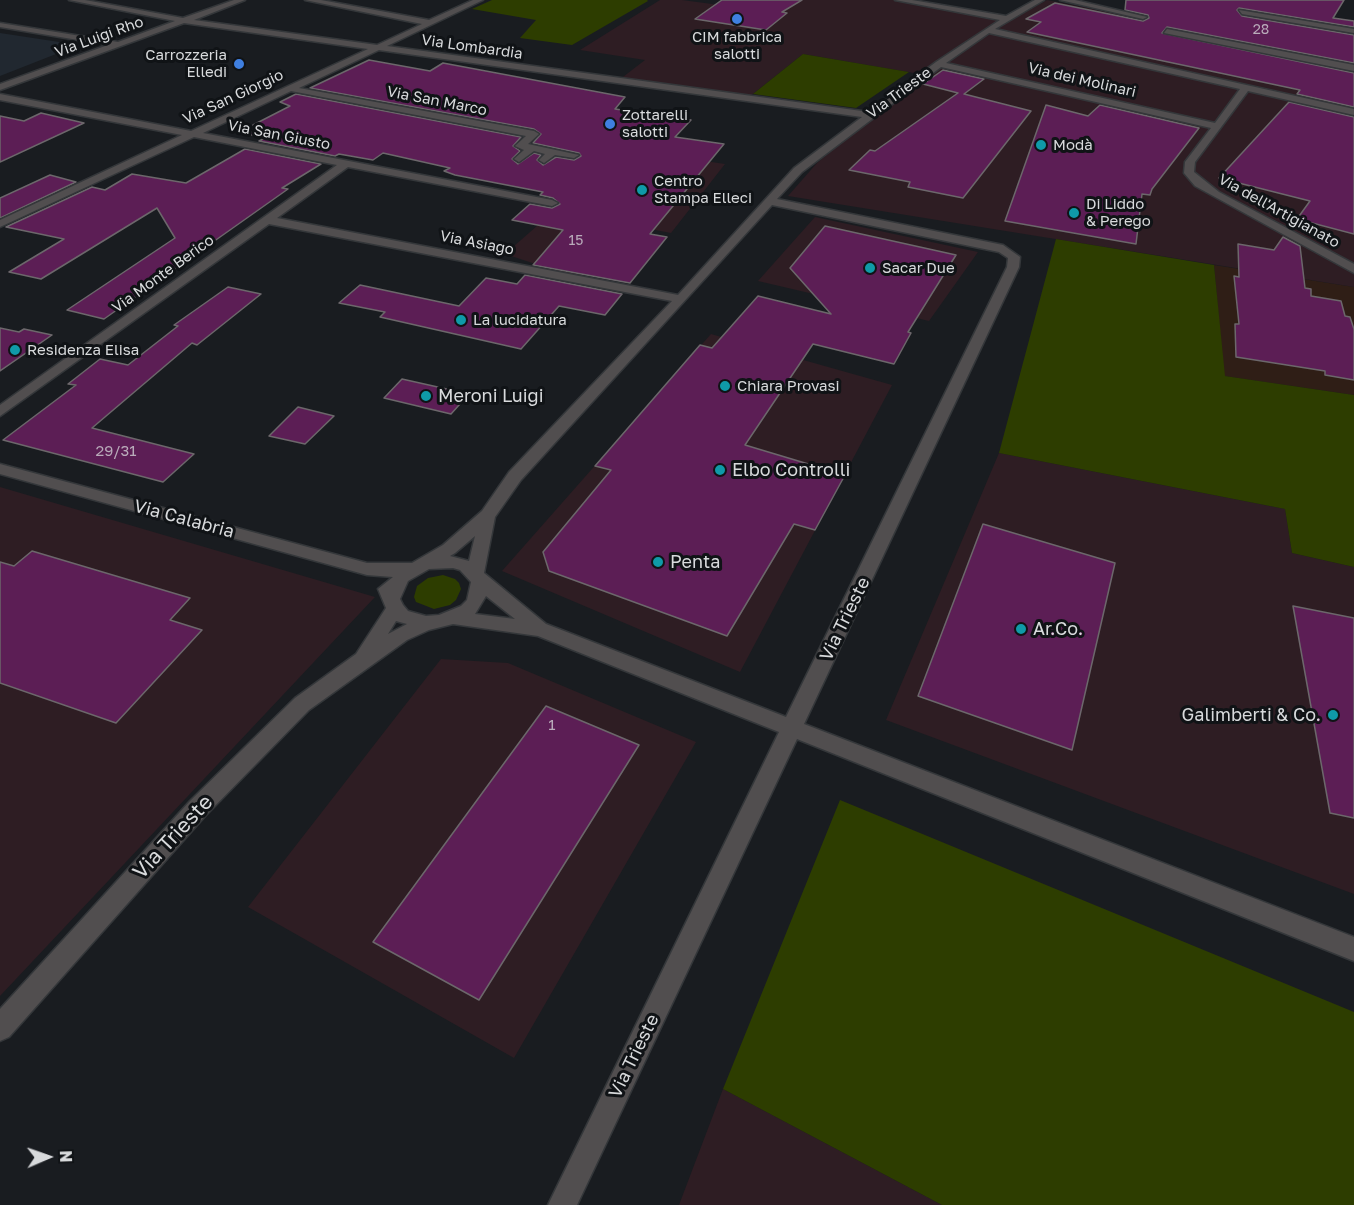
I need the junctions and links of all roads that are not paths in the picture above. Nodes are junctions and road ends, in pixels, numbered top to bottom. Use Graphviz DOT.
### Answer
graph roads {
  1 [pos="73,0"];
  2 [pos="241,0"];
  3 [pos="309,0"];
  4 [pos="479,0"];
  5 [pos="899,0"];
  6 [pos="1040,0"];
  7 [pos="1064,0"];
  8 [pos="1242,12"];
  9 [pos="1143,17"];
  10 [pos="1007,19"];
  11 [pos="186,21"];
  12 [pos="430,23"];
  13 [pos="0,25"];
  14 [pos="988,30"];
  15 [pos="1167,31"];
  16 [pos="1354,32"];
  17 [pos="117,44"];
  18 [pos="379,47"];
  19 [pos="939,64"];
  20 [pos="1354,69"];
  21 [pos="0,87"];
  22 [pos="287,88"];
  23 [pos="1246,88"];
  24 [pos="0,97"];
  25 [pos="1354,112"];
  26 [pos="868,115"];
  27 [pos="1217,126"];
  28 [pos="191,133"];
  29 [pos="532,148"];
  30 [pos="553,152"];
  31 [pos="574,155"];
  32 [pos="519,159"];
  33 [pos="544,160"];
  34 [pos="345,164"];
  35 [pos="770,201"];
  36 [pos="552,202"];
  37 [pos="267,220"];
  38 [pos="0,224"];
  39 [pos="1354,268"];
  40 [pos="681,299"];
  41 [pos="0,412"];
  42 [pos="0,469"];
  43 [pos="488,516"];
  44 [pos="419,566"];
  45 [pos="367,569"];
  46 [pos="477,577"];
  47 [pos="394,603"];
  48 [pos="454,618"];
  49 [pos="426,623"];
  50 [pos="540,629"];
  51 [pos="361,660"];
  52 [pos="793,728"];
  53 [pos="1354,949"];
  54 [pos="0,1028"];
  55 [pos="562,1205"];
  1 -- 11 [label="street, Via Lombardia"];
  2 -- 11 [label="street, Via Luigi Rho"];
  3 -- 12 [label="street"];
  4 -- 12 [label="street, Via San Giorgio"];
  5 -- 10 [label="street"];
  6 -- 10 [label="street, Via Trieste"];
  7 -- 9 [label="street"];
  8 -- 16 [label="street"];
  10 -- 14 [label="street, Via Trieste"];
  11 -- 17 [label="street, Via Luigi Rho"];
  11 -- 18 [label="street, Via Lombardia"];
  12 -- 18 [label="street, Via San Giorgio"];
  13 -- 17 [label="street"];
  14 -- 19 [label="street, Via Trieste"];
  14 -- 23 [label="street"];
  15 -- 20 [label="street"];
  17 -- 21 [label="street, Via Luigi Rho"];
  18 -- 22 [label="street, Via San Giorgio"];
  18 -- 26 [label="street, Via Lombardia"];
  19 -- 26 [label="street, Via Trieste"];
  19 -- 27 [label="street, Via dei Molinari"];
  22 -- 28 [label="street, Via San Giorgio"];
  22 -- 29 [label="street, Via San Marco"];
  23 -- 25 [label="street"];
  23 -- 27 [label="street, Via dell'Artigianato"];
  24 -- 28 [label="street, Via San Giusto"];
  26 -- 35 [label="street, Via Trieste"];
  27 -- 39 [label="street, Via dell'Artigianato"];
  28 -- 34 [label="street, Via San Giusto"];
  28 -- 38 [label="street, Via San Giorgio"];
  29 -- 30 [label="street"];
  29 -- 32 [label="street"];
  30 -- 31 [label="street"];
  30 -- 33 [label="street"];
  34 -- 36 [label="street, Via San Giusto"];
  34 -- 37 [label="street, Via Monte Berico"];
  35 -- 40 [label="street, Via Trieste"];
  35 -- 52 [label="street, Via Trieste"];
  37 -- 40 [label="street, Via Asiago"];
  37 -- 41 [label="street, Via Monte Berico"];
  40 -- 43 [label="street, Via Trieste"];
  42 -- 45 [label="street, Via Calabria"];
  43 -- 44 [label="street"];
  43 -- 46 [label="street"];
  44 -- 45 [label="street, Via Calabria"];
  44 -- 46 [label="street"];
  44 -- 47 [label="street"];
  45 -- 47 [label="street"];
  46 -- 48 [label="street"];
  46 -- 50 [label="street"];
  47 -- 49 [label="street"];
  47 -- 51 [label="street"];
  48 -- 49 [label="street"];
  48 -- 50 [label="street"];
  49 -- 51 [label="street, Via Trieste"];
  50 -- 52 [label="street"];
  51 -- 54 [label="street, Via Trieste"];
  52 -- 53 [label="street"];
  52 -- 55 [label="street, Via Trieste"];
}
